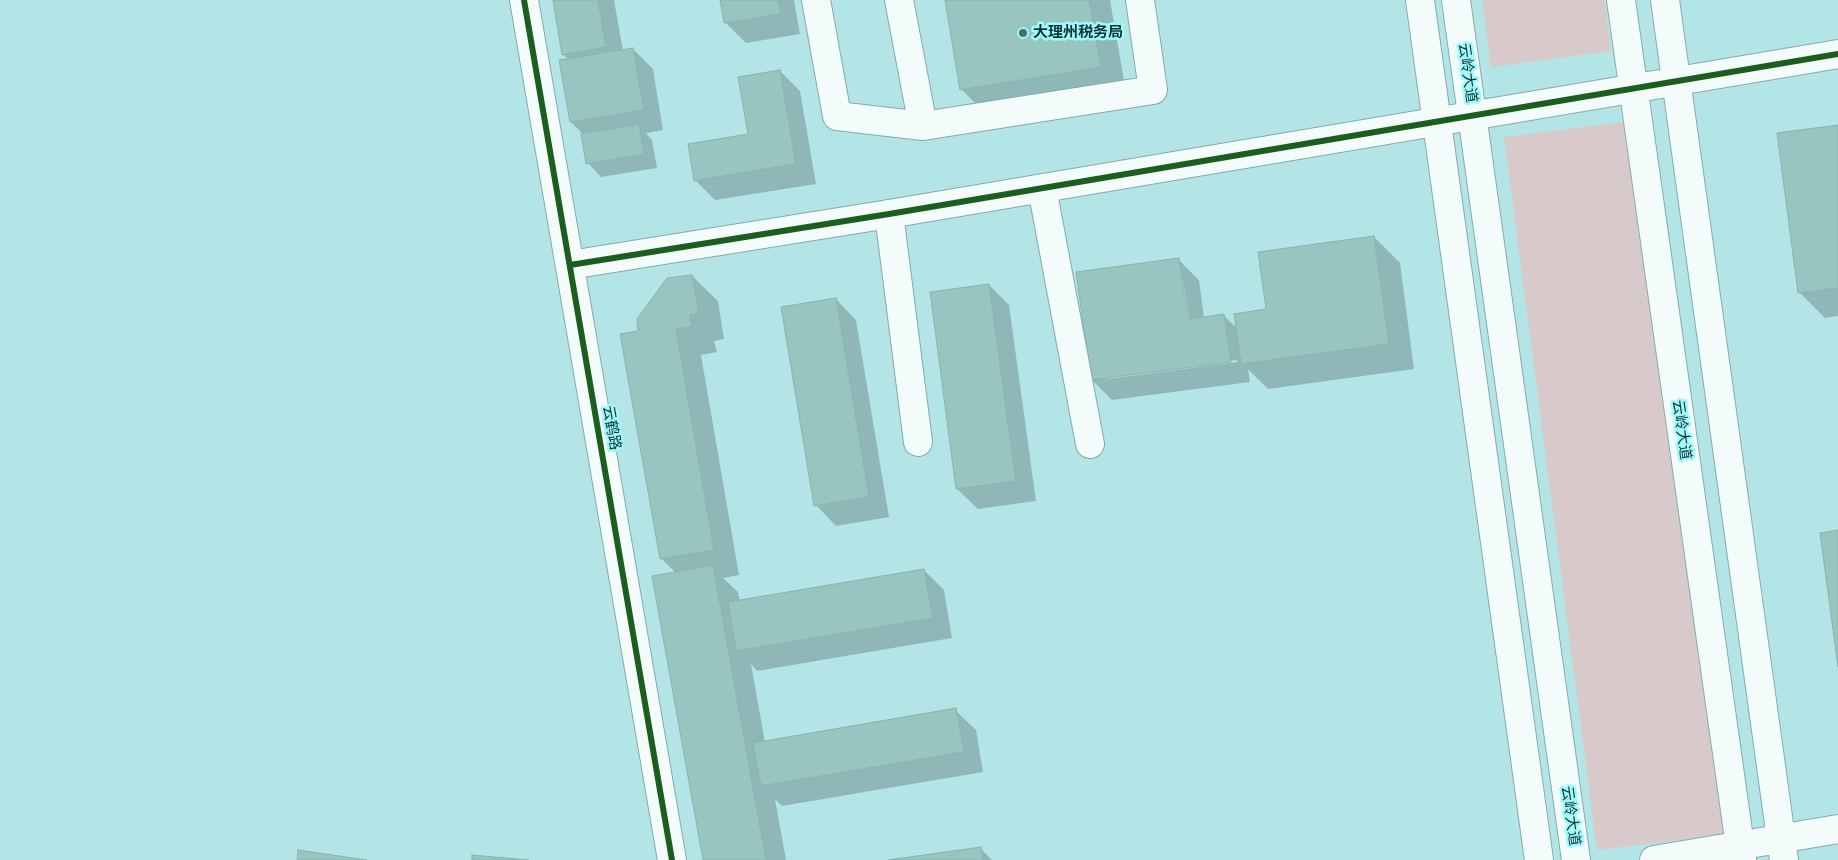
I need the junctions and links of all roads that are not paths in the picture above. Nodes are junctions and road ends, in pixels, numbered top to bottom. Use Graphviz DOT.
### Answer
graph roads {
  1 [pos="524,0"];
  2 [pos="816,0"];
  3 [pos="900,0"];
  4 [pos="1140,0"];
  5 [pos="1420,0"];
  6 [pos="1456,0"];
  7 [pos="1621,0"];
  8 [pos="1665,0"];
  9 [pos="1838,54"];
  10 [pos="1676,82"];
  11 [pos="1633,88"];
  12 [pos="1472,116"];
  13 [pos="1436,122"];
  14 [pos="923,126"];
  15 [pos="1042,188"];
  16 [pos="889,214"];
  17 [pos="570,265"];
  18 [pos="918,442"];
  19 [pos="1090,444"];
  20 [pos="1838,829"];
  21 [pos="1782,849"];
  22 [pos="1741,853"];
  23 [pos="672,860"];
  24 [pos="1539,860"];
  25 [pos="1576,860"];
  26 [pos="1654,860"];
  1 -- 17 [label="street, 云鹤路"];
  2 -- 14 [label="street"];
  3 -- 14 [label="street"];
  4 -- 14 [label="street"];
  5 -- 13 [label="street"];
  6 -- 12 [label="street, 云岭大道"];
  7 -- 11 [label="street, 云岭大道"];
  8 -- 10 [label="street"];
  9 -- 10 [label="street"];
  10 -- 11 [label="street"];
  10 -- 21 [label="street"];
  11 -- 12 [label="street"];
  11 -- 22 [label="street, 云岭大道"];
  12 -- 13 [label="street"];
  12 -- 25 [label="street, 云岭大道"];
  13 -- 15 [label="street"];
  13 -- 24 [label="street"];
  15 -- 16 [label="street"];
  15 -- 19 [label="street"];
  16 -- 17 [label="street"];
  16 -- 18 [label="street"];
  17 -- 23 [label="street, 云鹤路"];
  20 -- 21 [label="street"];
  21 -- 22 [label="street"];
  22 -- 26 [label="street"];
}
